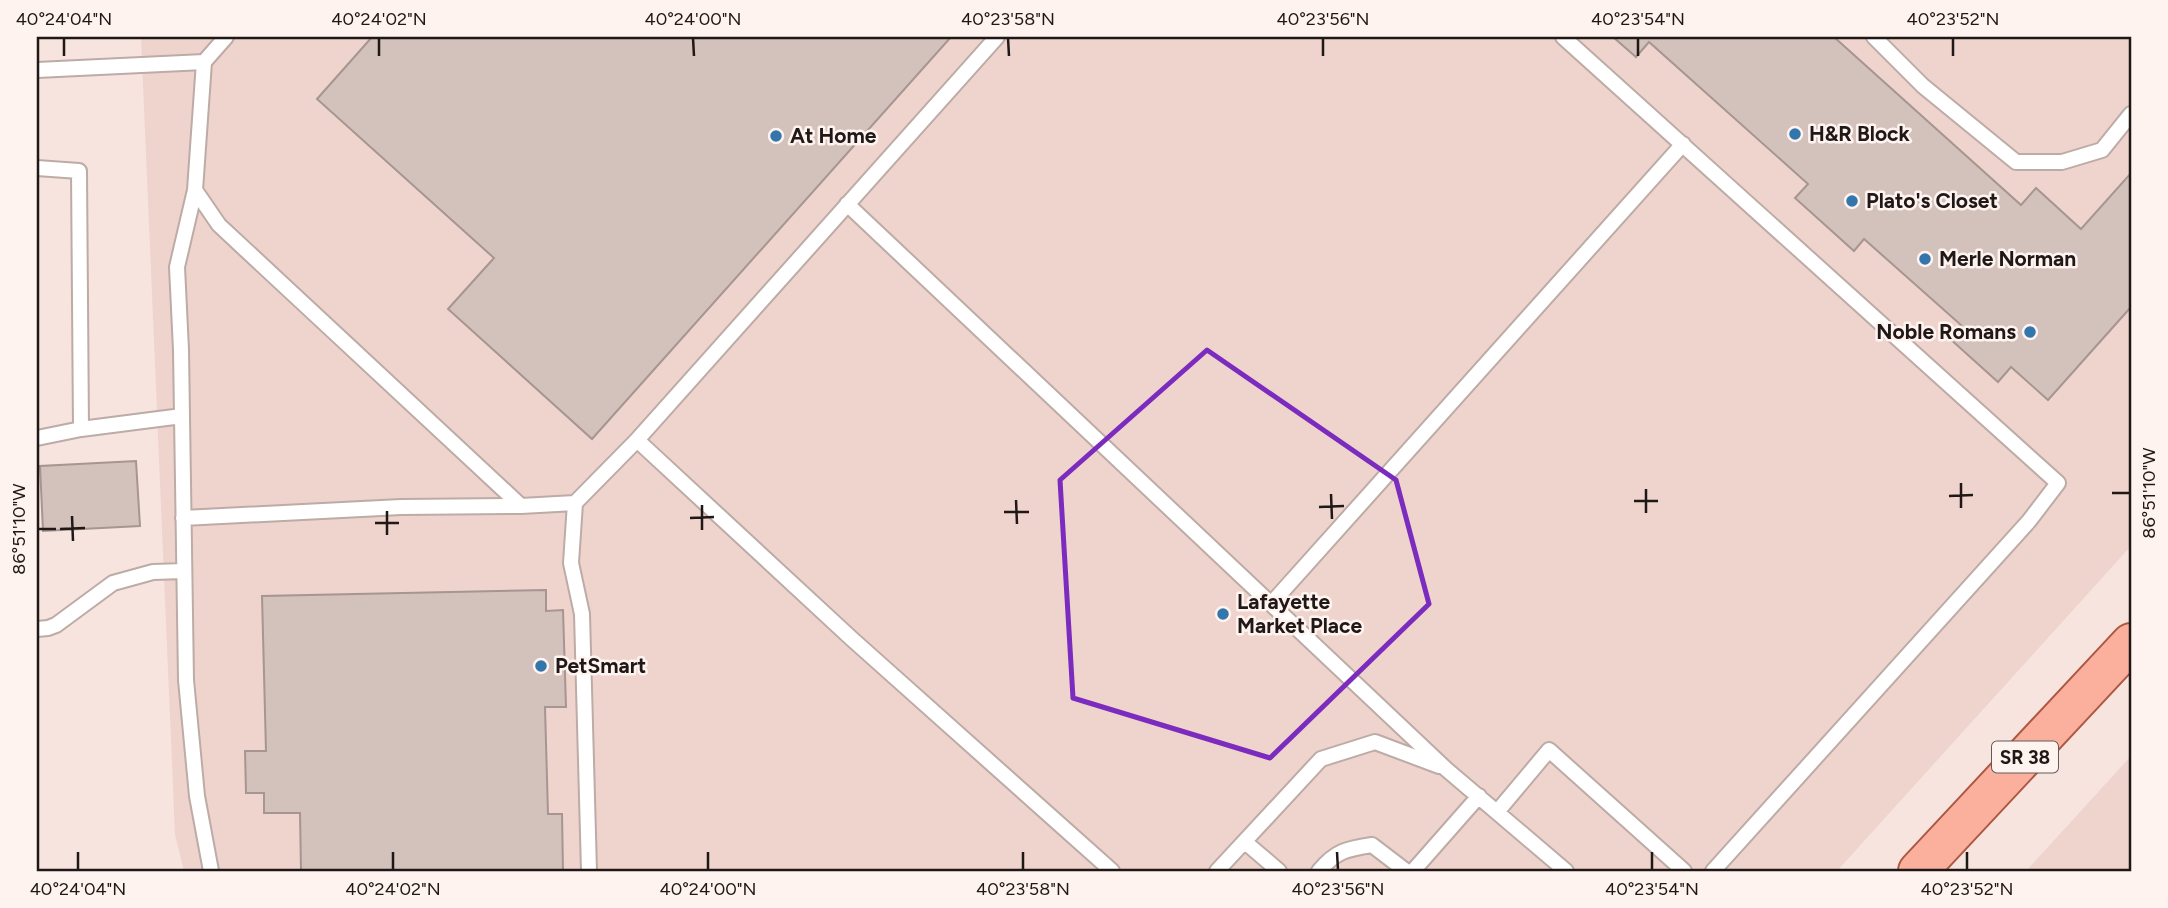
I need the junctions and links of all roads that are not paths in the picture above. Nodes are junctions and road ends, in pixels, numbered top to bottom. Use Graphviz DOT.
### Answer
graph roads {
  1 [pos="226,37"];
  2 [pos="997,37"];
  3 [pos="1563,37"];
  4 [pos="1874,37"];
  5 [pos="204,62"];
  6 [pos="37,70"];
  7 [pos="2131,114"];
  8 [pos="1682,144"];
  9 [pos="37,168"];
  10 [pos="195,190"];
  11 [pos="847,204"];
  12 [pos="182,416"];
  13 [pos="81,429"];
  14 [pos="37,439"];
  15 [pos="637,440"];
  16 [pos="575,503"];
  17 [pos="522,506"];
  18 [pos="183,518"];
  19 [pos="184,571"];
  20 [pos="1271,604"];
  21 [pos="37,629"];
  22 [pos="2131,643"];
  23 [pos="1446,769"];
  24 [pos="1479,796"];
  25 [pos="1497,812"];
  26 [pos="1245,842"];
  27 [pos="211,871"];
  28 [pos="589,871"];
  29 [pos="1112,871"];
  30 [pos="1217,871"];
  31 [pos="1279,871"];
  32 [pos="1319,871"];
  33 [pos="1406,871"];
  34 [pos="1413,871"];
  35 [pos="1566,871"];
  36 [pos="1684,871"];
  37 [pos="1713,871"];
  38 [pos="1918,871"];
  1 -- 5 [label="lane"];
  2 -- 11 [label="lane"];
  3 -- 8 [label="lane"];
  4 -- 7 [label="lane"];
  5 -- 6 [label="lane"];
  5 -- 10 [label="lane"];
  8 -- 20 [label="lane"];
  8 -- 37 [label="lane"];
  9 -- 13 [label="lane"];
  10 -- 12 [label="lane"];
  10 -- 17 [label="lane"];
  11 -- 15 [label="lane"];
  11 -- 20 [label="lane"];
  12 -- 13 [label="lane"];
  12 -- 18 [label="lane"];
  13 -- 14 [label="lane"];
  15 -- 16 [label="lane"];
  15 -- 29 [label="lane"];
  16 -- 17 [label="lane"];
  16 -- 28 [label="lane"];
  17 -- 18 [label="lane"];
  18 -- 19 [label="lane"];
  19 -- 21 [label="lane"];
  19 -- 27 [label="lane"];
  20 -- 23 [label="lane"];
  22 -- 38 [label="main road, SR 38"];
  23 -- 24 [label="lane"];
  23 -- 26 [label="lane"];
  24 -- 25 [label="lane"];
  24 -- 34 [label="lane"];
  25 -- 35 [label="lane"];
  25 -- 36 [label="lane"];
  26 -- 30 [label="lane"];
  26 -- 31 [label="lane"];
  32 -- 33 [label="lane"];
}
